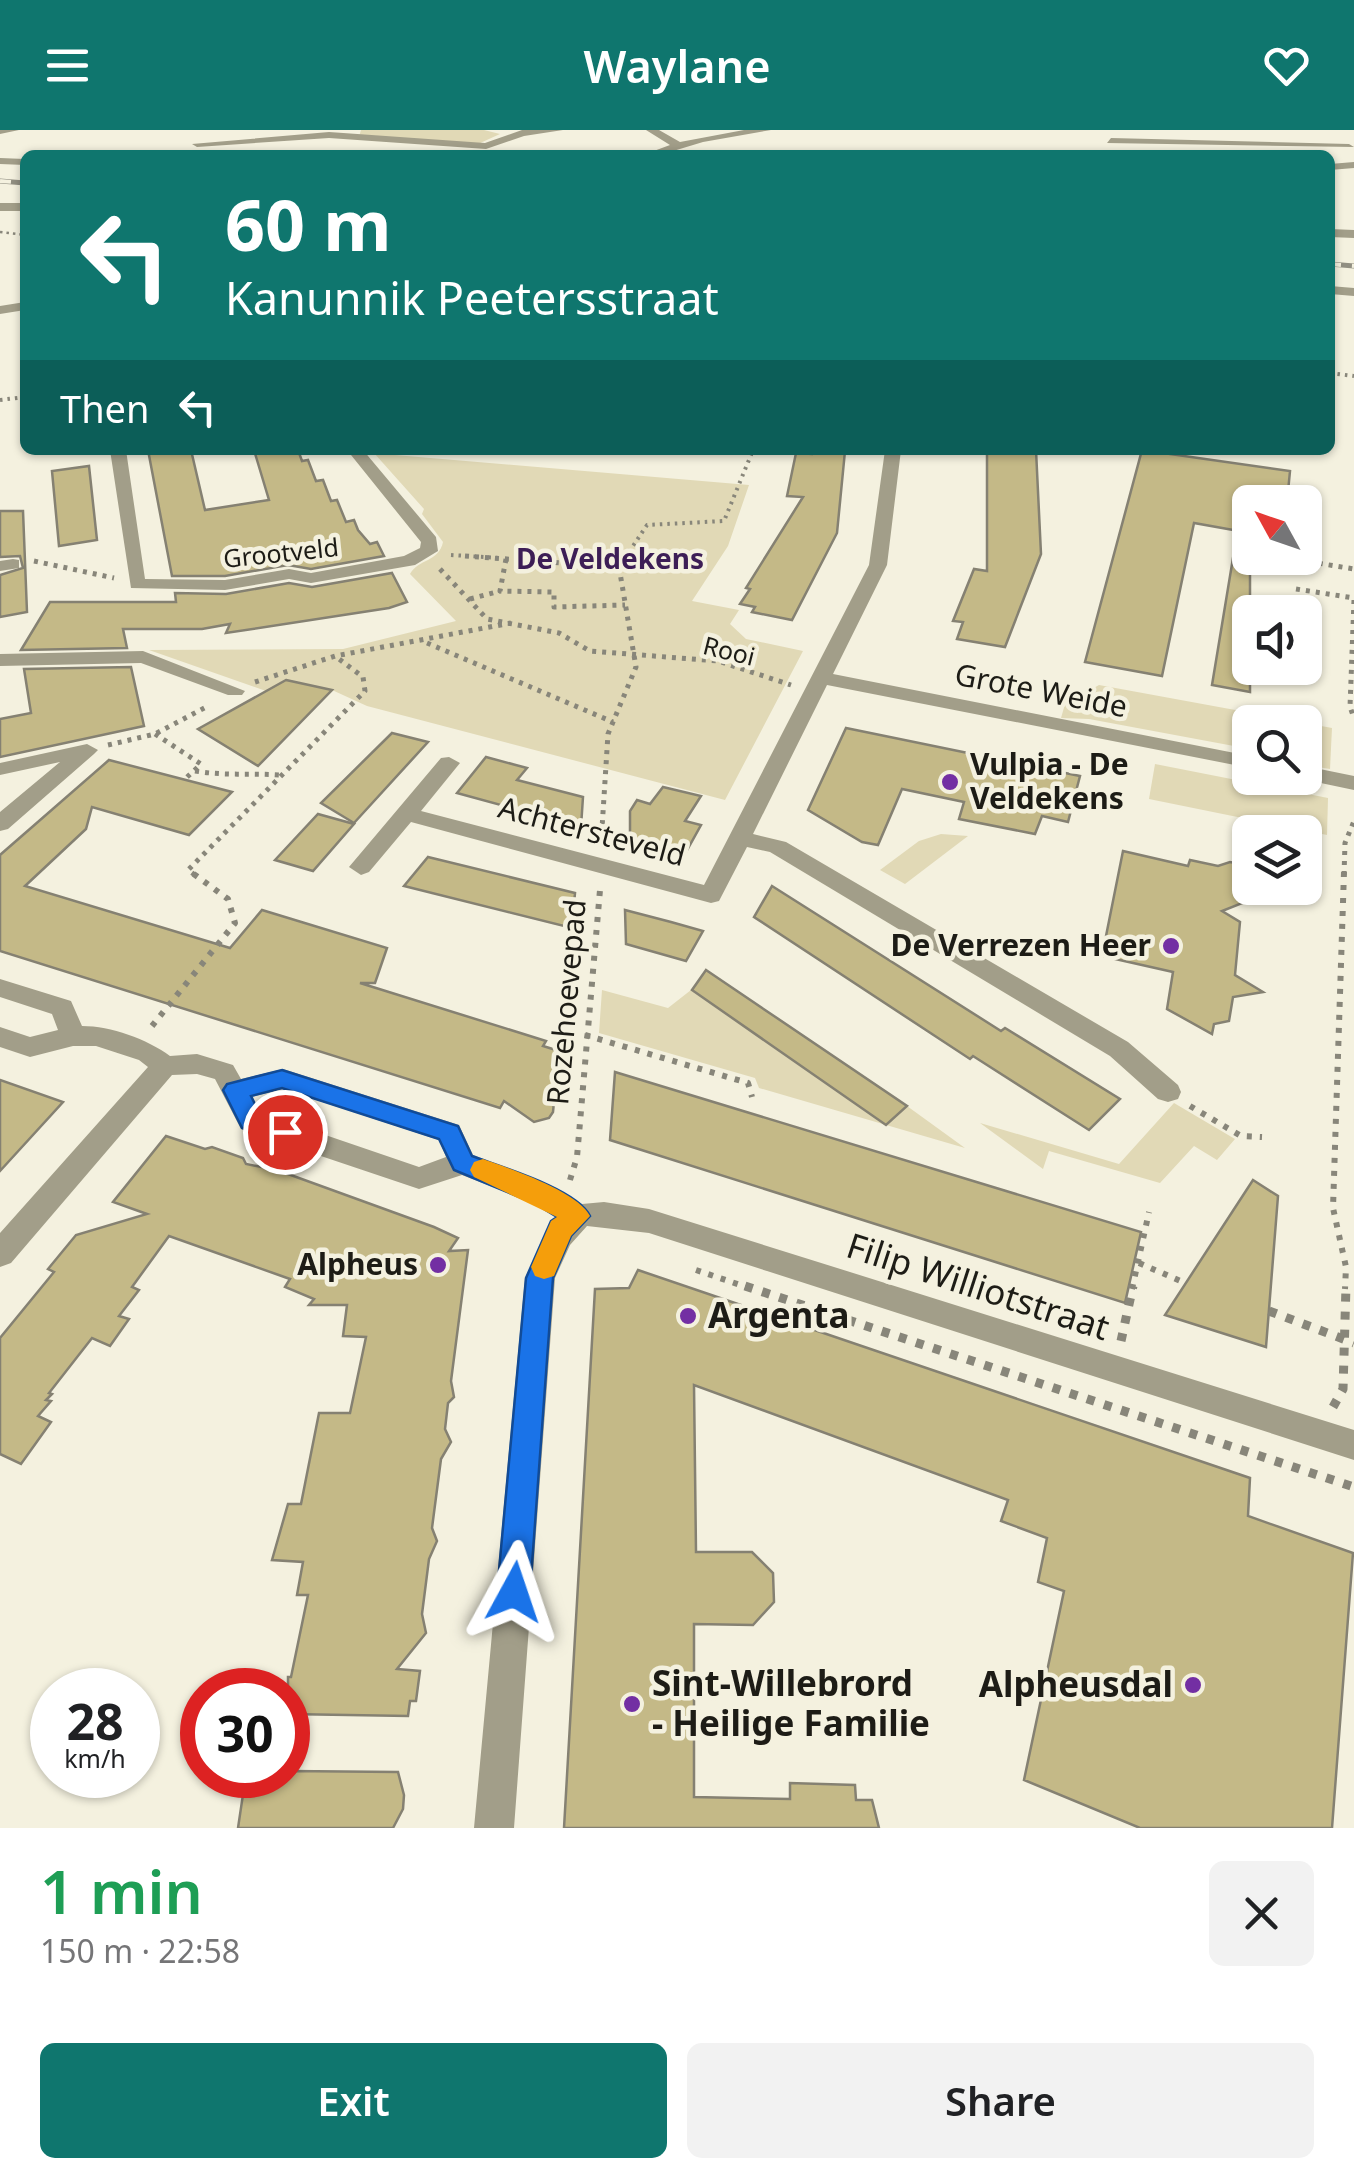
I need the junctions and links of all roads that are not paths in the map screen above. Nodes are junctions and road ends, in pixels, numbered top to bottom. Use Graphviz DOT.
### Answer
graph roads {
  1 [pos="14,130"];
  2 [pos="192,130"];
  3 [pos="346,130"];
  4 [pos="558,130"];
  5 [pos="652,130"];
  6 [pos="766,130"];
  7 [pos="1338,130"];
  8 [pos="518,131"];
  9 [pos="0,132"];
  10 [pos="328,135"];
  11 [pos="1108,136"];
  12 [pos="674,146"];
  13 [pos="199,150"];
  14 [pos="662,150"];
  15 [pos="681,150"];
  16 [pos="1352,150"];
  17 [pos="119,455"];
  18 [pos="359,455"];
  19 [pos="892,455"];
  20 [pos="0,660"];
  21 [pos="818,684"];
  22 [pos="235,691"];
  23 [pos="1232,759"];
  24 [pos="449,763"];
  25 [pos="0,769"];
  26 [pos="1322,776"];
  27 [pos="1354,783"];
  28 [pos="406,814"];
  29 [pos="0,824"];
  30 [pos="741,838"];
  31 [pos="361,867"];
  32 [pos="0,988"];
  33 [pos="73,1036"];
  34 [pos="0,1037"];
  35 [pos="165,1066"];
  36 [pos="236,1090"];
  37 [pos="1168,1092"];
  38 [pos="463,1163"];
  39 [pos="577,1216"];
  40 [pos="0,1254"];
  41 [pos="1354,1445"];
  42 [pos="494,1828"];
  1 -- 9 [label="street"];
  2 -- 13 [label="street"];
  3 -- 10 [label="street"];
  4 -- 8 [label="street"];
  5 -- 12 [label="street"];
  6 -- 12 [label="street"];
  7 -- 16 [label="street"];
  8 -- 10 [label="street"];
  10 -- 13 [label="street"];
  11 -- 16 [label="street"];
  12 -- 14 [label="street"];
  12 -- 15 [label="street"];
  17 -- 18 [label="street, Grootveld"];
  19 -- 21 [label="street, Achtersteveld"];
  20 -- 22 [label="street"];
  21 -- 23 [label="street, Grote Weide"];
  21 -- 30 [label="street, Achtersteveld"];
  24 -- 28 [label="street"];
  25 -- 29 [label="street"];
  26 -- 27 [label="street"];
  28 -- 30 [label="street, Achtersteveld"];
  28 -- 31 [label="street"];
  30 -- 37 [label="street"];
  32 -- 33 [label="street"];
  33 -- 34 [label="street"];
  33 -- 35 [label="street"];
  35 -- 36 [label="street"];
  35 -- 40 [label="street"];
  36 -- 38 [label="street"];
  36 -- 38 [label="street"];
  38 -- 39 [label="street"];
  39 -- 41 [label="street, Filip Williotstraat"];
  39 -- 42 [label="street"];
}
